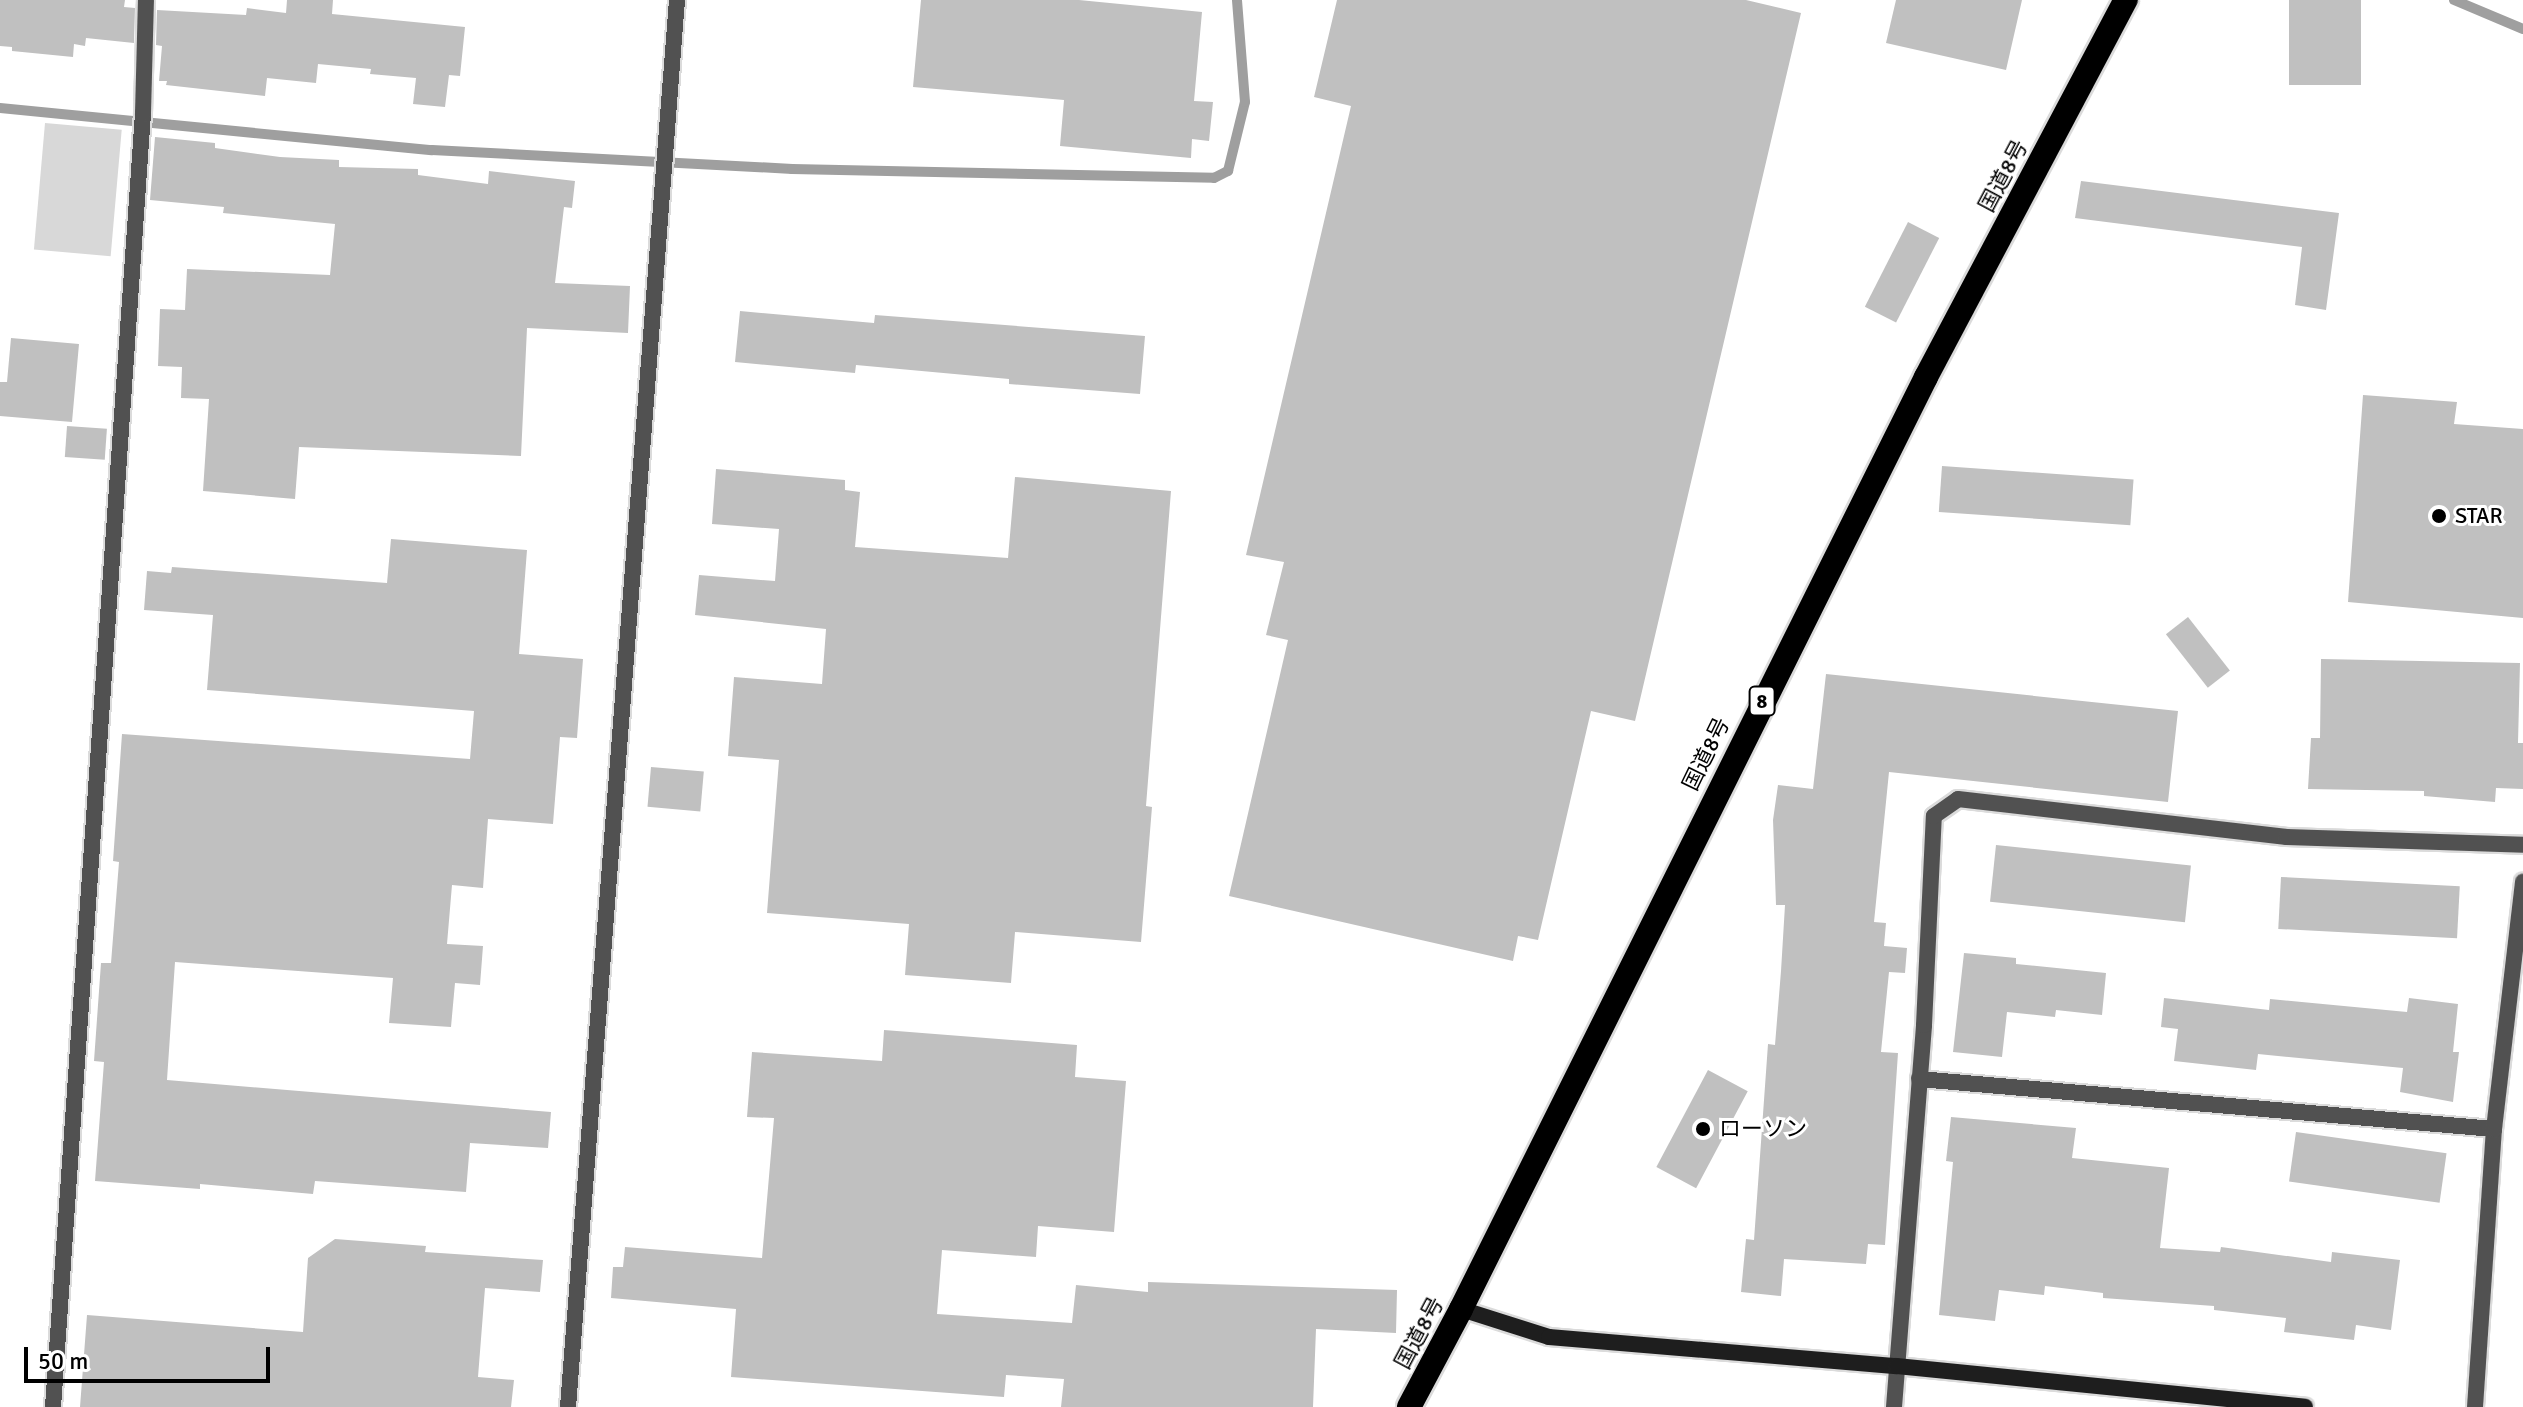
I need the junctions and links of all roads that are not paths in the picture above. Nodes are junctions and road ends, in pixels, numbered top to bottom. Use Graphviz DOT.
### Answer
graph roads {
  1 [pos="146,0"];
  2 [pos="677,0"];
  3 [pos="2126,0"];
  4 [pos="2523,845"];
  5 [pos="2523,882"];
  6 [pos="1919,1079"];
  7 [pos="2494,1129"];
  8 [pos="1461,1309"];
  9 [pos="1897,1366"];
  10 [pos="53,1407"];
  11 [pos="568,1407"];
  12 [pos="1409,1407"];
  13 [pos="1894,1407"];
  14 [pos="2305,1407"];
  15 [pos="2475,1407"];
  1 -- 10 [label="street"];
  2 -- 11 [label="street"];
  3 -- 8 [label="highway, 国道8号 / 8"];
  4 -- 6 [label="street"];
  5 -- 7 [label="street"];
  6 -- 7 [label="street"];
  6 -- 9 [label="street"];
  7 -- 15 [label="street"];
  8 -- 9 [label="street"];
  8 -- 12 [label="highway, 国道8号 / 8"];
  9 -- 13 [label="street"];
  9 -- 14 [label="street"];
}
